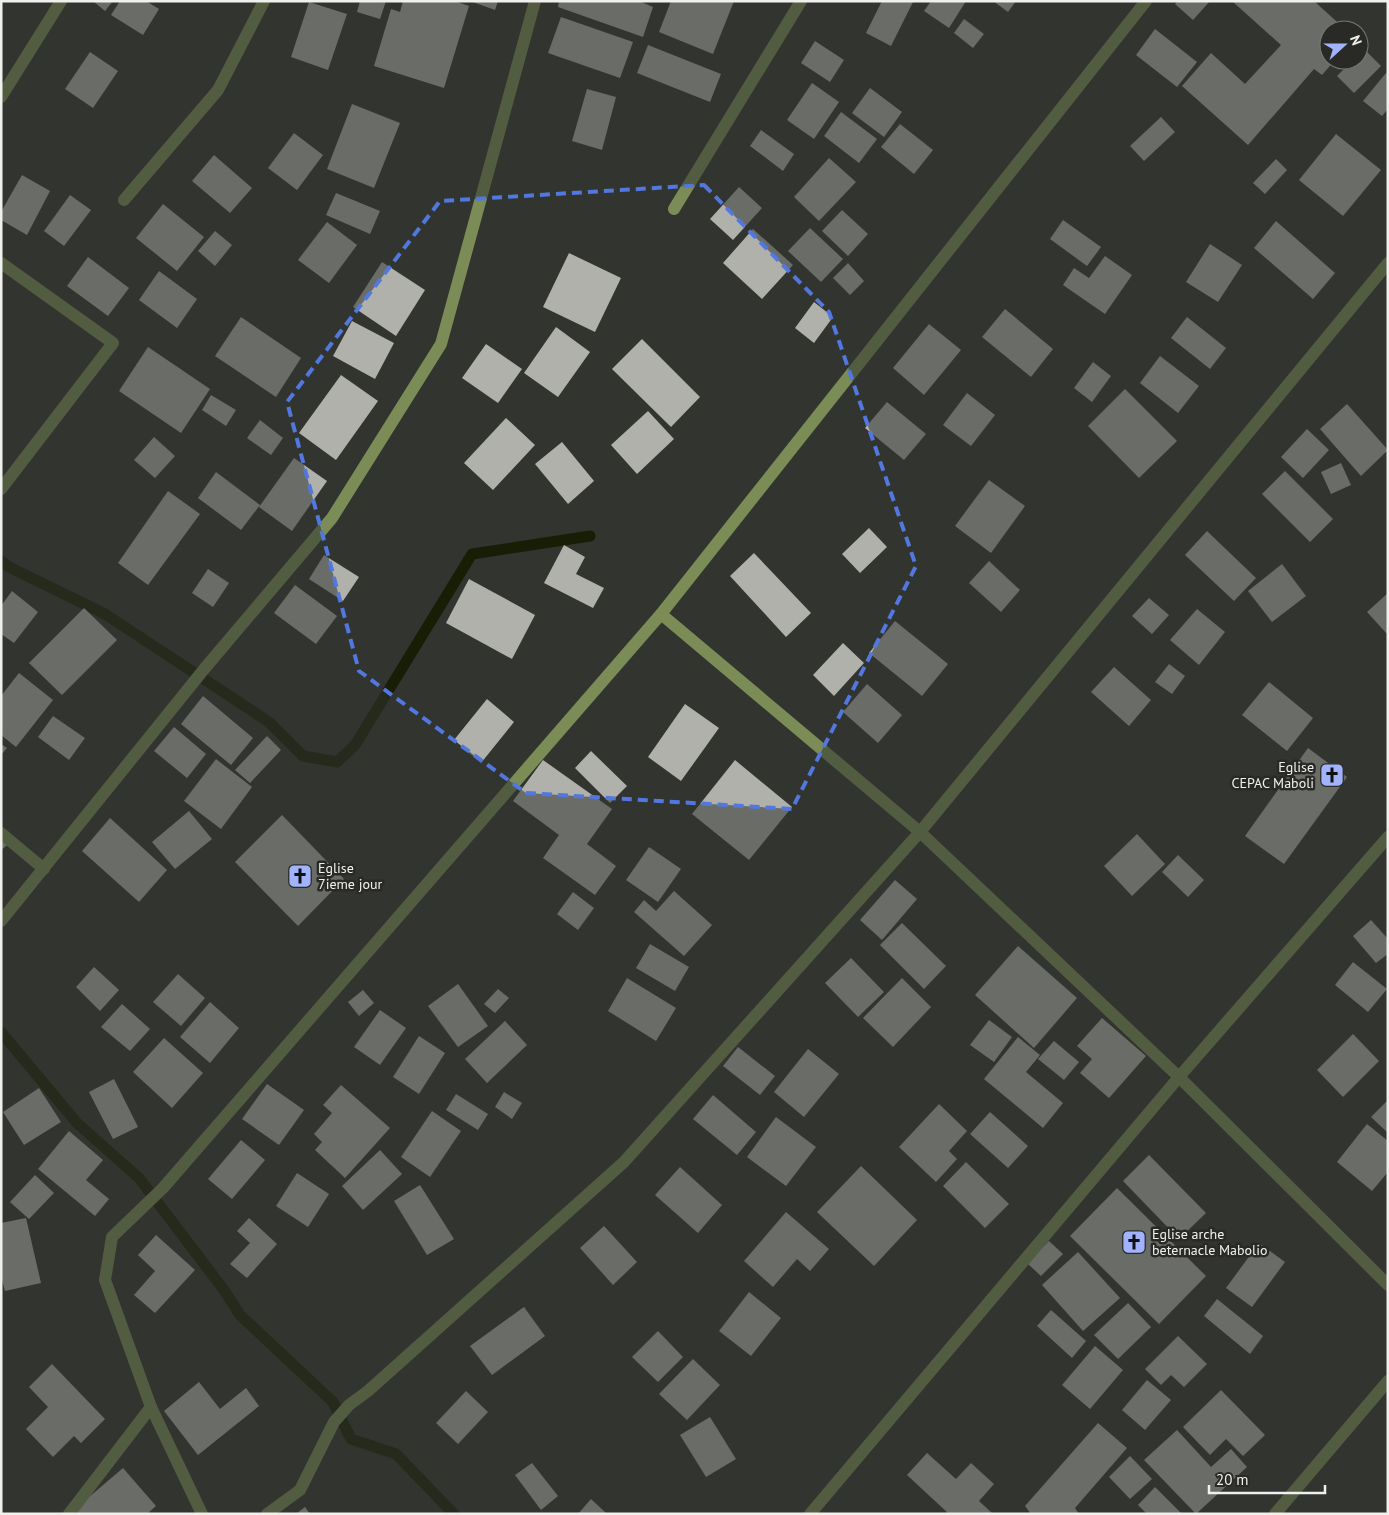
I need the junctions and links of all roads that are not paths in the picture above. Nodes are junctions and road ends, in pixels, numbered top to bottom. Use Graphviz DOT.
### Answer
graph roads {
  1 [pos="61,1"];
  2 [pos="264,1"];
  3 [pos="535,1"];
  4 [pos="801,1"];
  5 [pos="1146,1"];
  6 [pos="1,97"];
  7 [pos="124,200"];
  8 [pos="674,209"];
  9 [pos="1,263"];
  10 [pos="1388,263"];
  11 [pos="1,489"];
  12 [pos="662,614"];
  13 [pos="920,832"];
  14 [pos="1,833"];
  15 [pos="1388,837"];
  16 [pos="44,869"];
  17 [pos="1,921"];
  18 [pos="1179,1077"];
  19 [pos="1388,1285"];
  20 [pos="1388,1382"];
  21 [pos="151,1407"];
  22 [pos="68,1514"];
  23 [pos="202,1514"];
  24 [pos="267,1514"];
  25 [pos="810,1514"];
  26 [pos="1275,1514"];
  1 -- 6 [label="street"];
  2 -- 7 [label="street"];
  3 -- 16 [label="street"];
  4 -- 8 [label="street"];
  5 -- 12 [label="street"];
  9 -- 11 [label="street"];
  10 -- 13 [label="street"];
  12 -- 13 [label="street"];
  12 -- 21 [label="street"];
  13 -- 18 [label="street"];
  13 -- 24 [label="street"];
  14 -- 16 [label="street"];
  15 -- 18 [label="street"];
  16 -- 17 [label="street"];
  18 -- 19 [label="street"];
  18 -- 25 [label="street"];
  20 -- 26 [label="street"];
  21 -- 22 [label="street"];
  21 -- 23 [label="street"];
}
